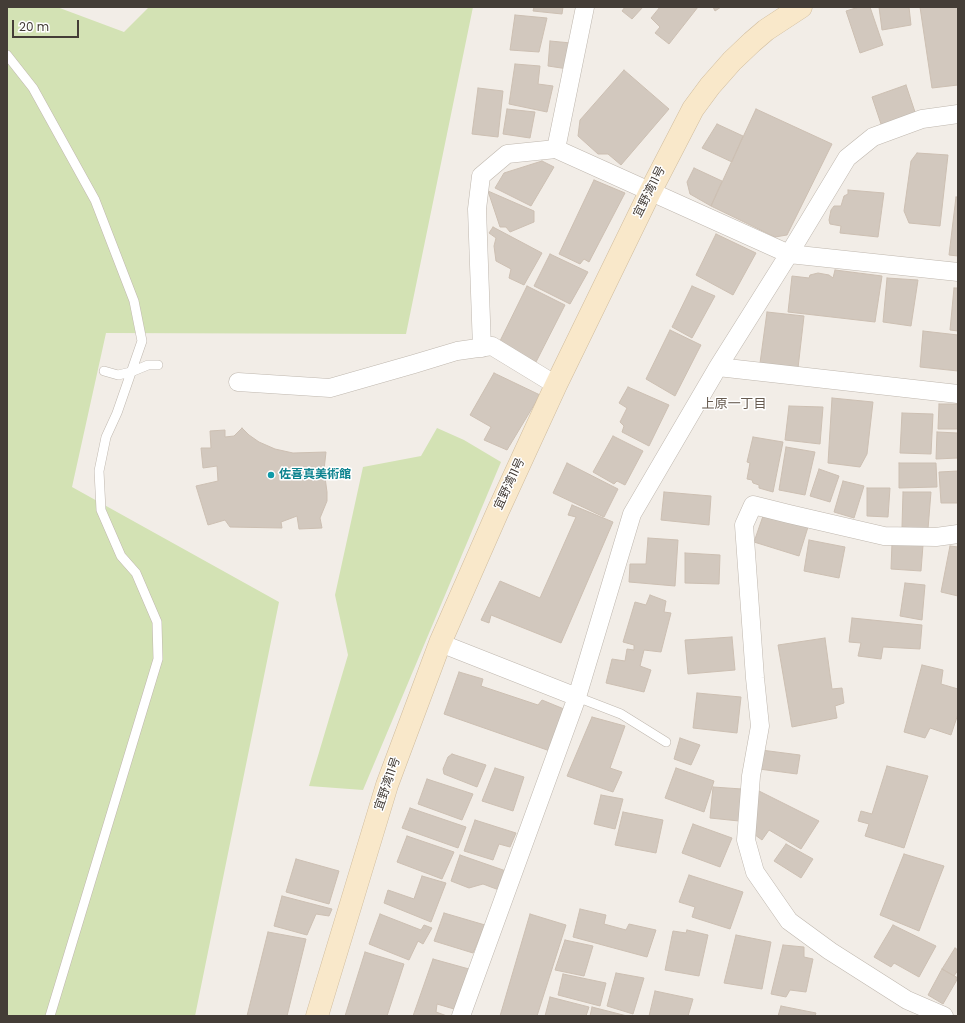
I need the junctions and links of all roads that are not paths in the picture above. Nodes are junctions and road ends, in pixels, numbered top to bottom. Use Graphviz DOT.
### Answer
graph roads {
  1 [pos="585,7"];
  2 [pos="801,7"];
  3 [pos="7,55"];
  4 [pos="958,114"];
  5 [pos="556,150"];
  6 [pos="650,192"];
  7 [pos="789,254"];
  8 [pos="958,272"];
  9 [pos="482,348"];
  10 [pos="158,365"];
  11 [pos="718,366"];
  12 [pos="104,371"];
  13 [pos="131,372"];
  14 [pos="238,382"];
  15 [pos="556,385"];
  16 [pos="958,394"];
  17 [pos="958,534"];
  18 [pos="440,643"];
  19 [pos="577,697"];
  20 [pos="666,742"];
  21 [pos="50,1016"];
  22 [pos="317,1016"];
  23 [pos="461,1016"];
  24 [pos="944,1016"];
  1 -- 5 [label="street"];
  2 -- 6 [label="street, 宜野湾11号"];
  3 -- 13 [label="lane"];
  4 -- 7 [label="street"];
  5 -- 6 [label="street"];
  5 -- 9 [label="street"];
  6 -- 7 [label="street"];
  6 -- 15 [label="street, 宜野湾11号"];
  7 -- 8 [label="street"];
  7 -- 11 [label="street"];
  9 -- 14 [label="street"];
  9 -- 15 [label="street"];
  10 -- 13 [label="lane"];
  11 -- 16 [label="street"];
  11 -- 19 [label="street"];
  12 -- 13 [label="lane"];
  13 -- 21 [label="lane"];
  15 -- 18 [label="street, 宜野湾11号"];
  17 -- 24 [label="street"];
  18 -- 19 [label="street"];
  18 -- 22 [label="street, 宜野湾11号"];
  19 -- 20 [label="lane"];
  19 -- 23 [label="street"];
}
